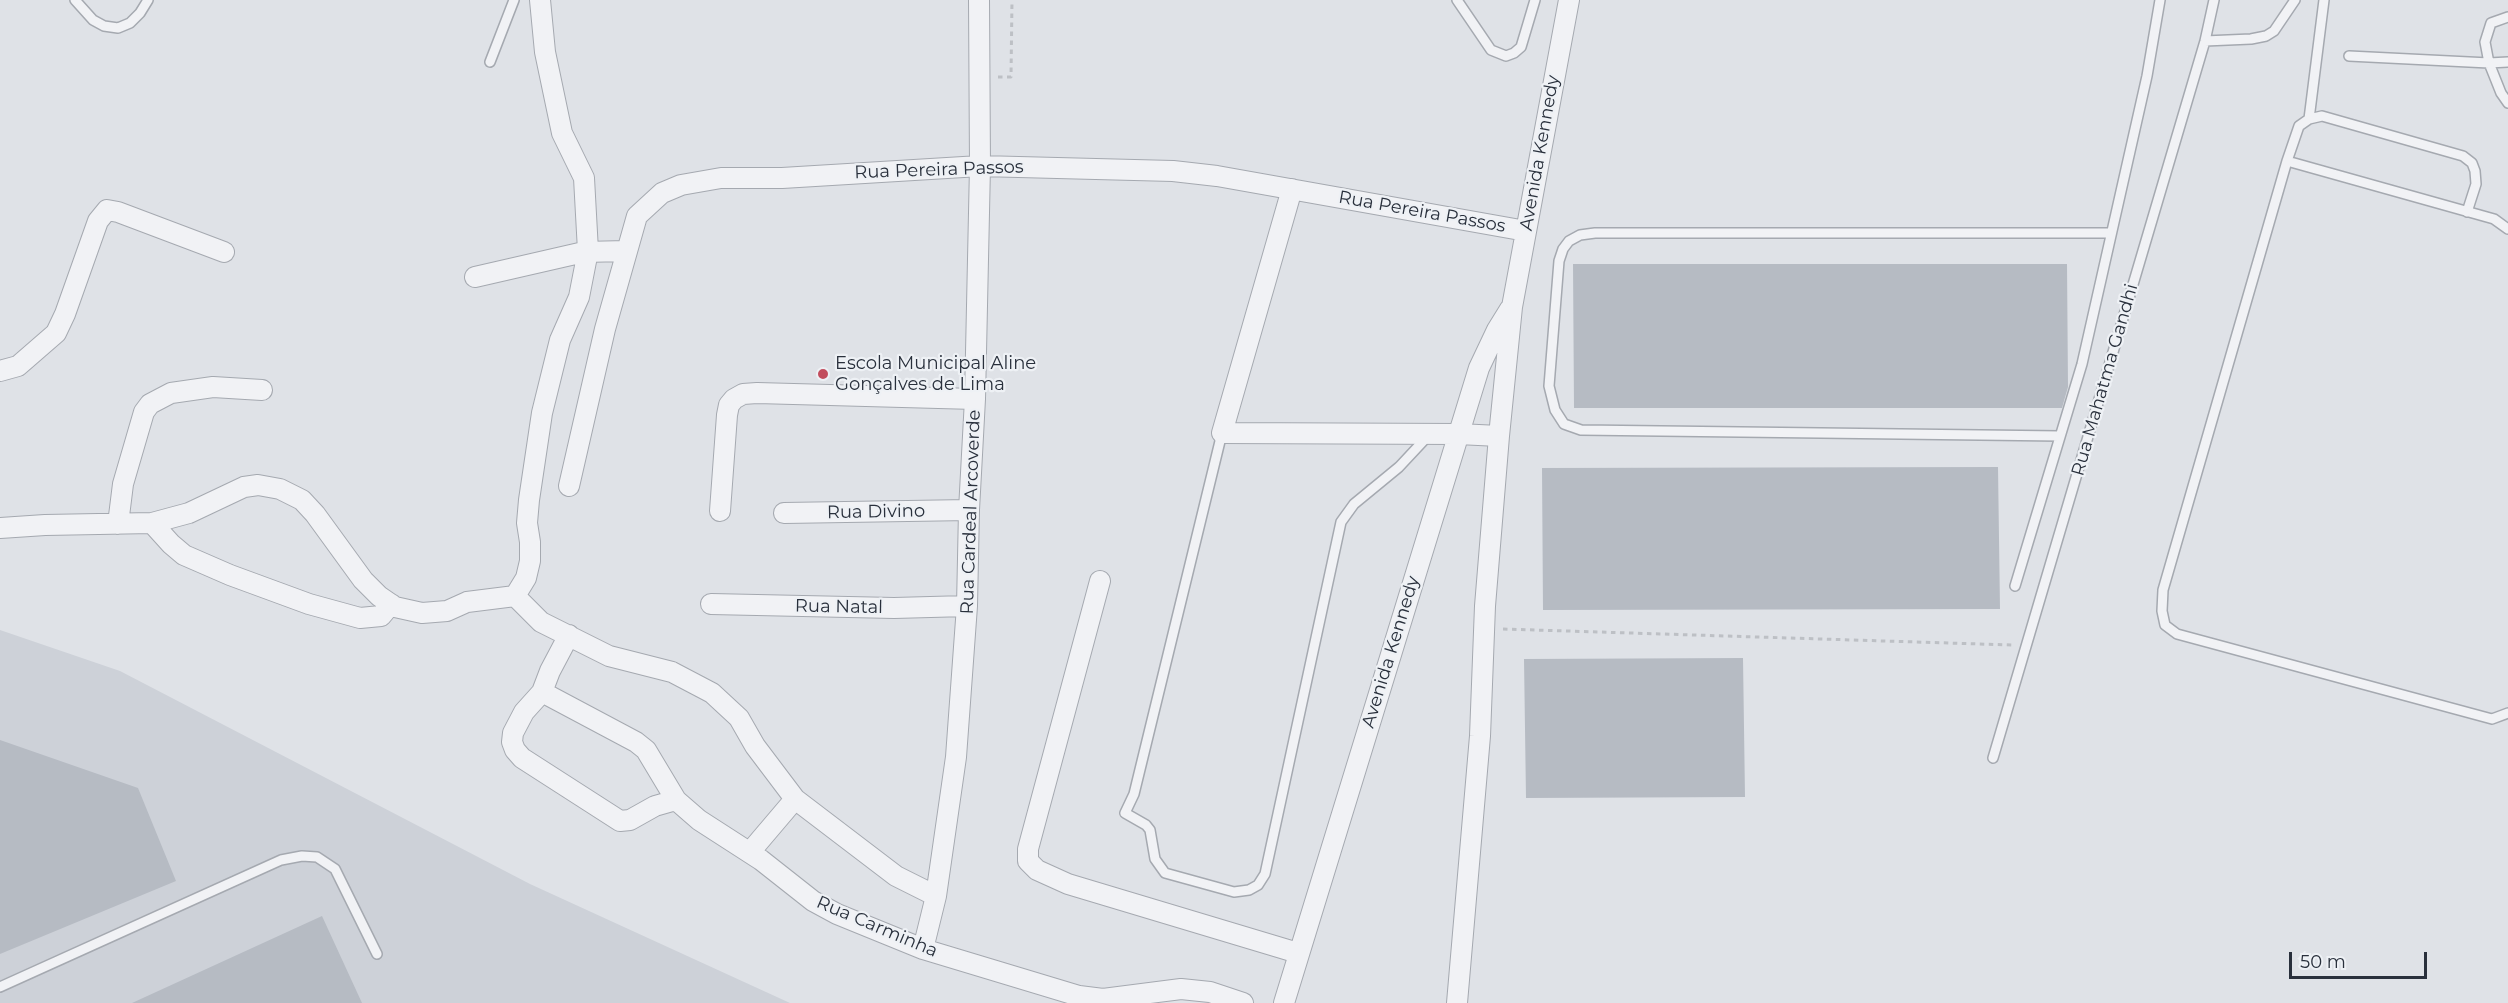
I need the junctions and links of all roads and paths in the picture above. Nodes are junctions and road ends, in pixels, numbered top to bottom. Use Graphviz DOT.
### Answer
graph roads {
  1 [pos="75,0"];
  2 [pos="148,0"];
  3 [pos="514,0"];
  4 [pos="540,0"];
  5 [pos="979,0"];
  6 [pos="1012,0"];
  7 [pos="1457,0"];
  8 [pos="1535,0"];
  9 [pos="1569,0"];
  10 [pos="2160,0"];
  11 [pos="2214,0"];
  12 [pos="2295,0"];
  13 [pos="2324,0"];
  14 [pos="2508,17"];
  15 [pos="2205,41"];
  16 [pos="2349,56"];
  17 [pos="490,62"];
  18 [pos="2508,62"];
  19 [pos="2489,63"];
  20 [pos="998,77"];
  21 [pos="2508,103"];
  22 [pos="2309,118"];
  23 [pos="2287,161"];
  24 [pos="980,166"];
  25 [pos="1292,189"];
  26 [pos="2467,212"];
  27 [pos="2508,229"];
  28 [pos="1526,231"];
  29 [pos="2110,233"];
  30 [pos="588,251"];
  31 [pos="626,251"];
  32 [pos="224,252"];
  33 [pos="475,277"];
  34 [pos="1512,307"];
  35 [pos="0,370"];
  36 [pos="262,390"];
  37 [pos="975,399"];
  38 [pos="1221,433"];
  39 [pos="1430,434"];
  40 [pos="1458,434"];
  41 [pos="1498,436"];
  42 [pos="2060,436"];
  43 [pos="569,486"];
  44 [pos="969,510"];
  45 [pos="720,511"];
  46 [pos="784,513"];
  47 [pos="152,523"];
  48 [pos="118,524"];
  49 [pos="0,528"];
  50 [pos="1100,581"];
  51 [pos="2016,586"];
  52 [pos="515,596"];
  53 [pos="391,604"];
  54 [pos="711,604"];
  55 [pos="967,606"];
  56 [pos="1484,628"];
  57 [pos="569,635"];
  58 [pos="2026,645"];
  59 [pos="542,692"];
  60 [pos="2508,713"];
  61 [pos="1993,758"];
  62 [pos="795,799"];
  63 [pos="676,800"];
  64 [pos="750,852"];
  65 [pos="936,896"];
  66 [pos="923,949"];
  67 [pos="1298,953"];
  68 [pos="378,954"];
  69 [pos="0,987"];
  70 [pos="1243,1003"];
  71 [pos="1284,1003"];
  72 [pos="1457,1003"];
  1 -- 2 [label="lane"];
  3 -- 17 [label="lane"];
  4 -- 30 [label="street"];
  5 -- 24 [label="street, Rua Cardeal Arcoverde"];
  6 -- 20 [label="path"];
  7 -- 8 [label="lane"];
  9 -- 28 [label="street, Avenida Kennedy"];
  10 -- 29 [label="lane"];
  11 -- 15 [label="lane, Rua Mahatma Gandhi"];
  12 -- 15 [label="lane"];
  13 -- 22 [label="lane"];
  14 -- 19 [label="lane"];
  15 -- 58 [label="lane, Rua Mahatma Gandhi"];
  16 -- 19 [label="lane"];
  18 -- 19 [label="lane"];
  19 -- 21 [label="lane"];
  22 -- 23 [label="lane"];
  22 -- 26 [label="lane"];
  23 -- 26 [label="lane"];
  23 -- 60 [label="lane"];
  24 -- 25 [label="street, Rua Pereira Passos"];
  24 -- 31 [label="street, Rua Pereira Passos"];
  24 -- 37 [label="street, Rua Cardeal Arcoverde"];
  25 -- 28 [label="street, Rua Pereira Passos"];
  25 -- 38 [label="street"];
  26 -- 27 [label="lane"];
  28 -- 34 [label="street, Avenida Kennedy"];
  29 -- 42 [label="lane"];
  29 -- 42 [label="lane"];
  30 -- 31 [label="street"];
  30 -- 33 [label="street"];
  30 -- 52 [label="street"];
  31 -- 43 [label="street, Rua Pereira Passos"];
  32 -- 35 [label="street"];
  34 -- 40 [label="street, Avenida Kennedy"];
  34 -- 41 [label="street, Avenida Kennedy"];
  36 -- 48 [label="street"];
  37 -- 44 [label="street, Rua Cardeal Arcoverde"];
  37 -- 45 [label="street"];
  38 -- 39 [label="street"];
  38 -- 39 [label="lane"];
  39 -- 40 [label="street"];
  40 -- 41 [label="street"];
  40 -- 67 [label="street, Avenida Kennedy"];
  41 -- 56 [label="street, Avenida Kennedy"];
  42 -- 51 [label="lane"];
  44 -- 46 [label="street, Rua Divino"];
  44 -- 55 [label="street, Rua Cardeal Arcoverde"];
  47 -- 48 [label="street"];
  47 -- 53 [label="street"];
  47 -- 53 [label="street"];
  48 -- 49 [label="street"];
  50 -- 67 [label="street"];
  52 -- 53 [label="street"];
  52 -- 57 [label="street"];
  54 -- 55 [label="street, Rua Natal"];
  55 -- 65 [label="street, Rua Cardeal Arcoverde"];
  56 -- 58 [label="path"];
  56 -- 72 [label="street, Avenida Kennedy"];
  57 -- 59 [label="street"];
  57 -- 62 [label="street"];
  58 -- 61 [label="lane, Rua Mahatma Gandhi"];
  59 -- 63 [label="street, Rua Carminha"];
  59 -- 63 [label="street"];
  62 -- 64 [label="street"];
  62 -- 65 [label="street"];
  63 -- 64 [label="street, Rua Carminha"];
  64 -- 66 [label="street, Rua Carminha"];
  65 -- 66 [label="street, Rua Cardeal Arcoverde"];
  66 -- 70 [label="street, Rua Carminha"];
  67 -- 71 [label="street, Avenida Kennedy"];
  68 -- 69 [label="lane"];
}
